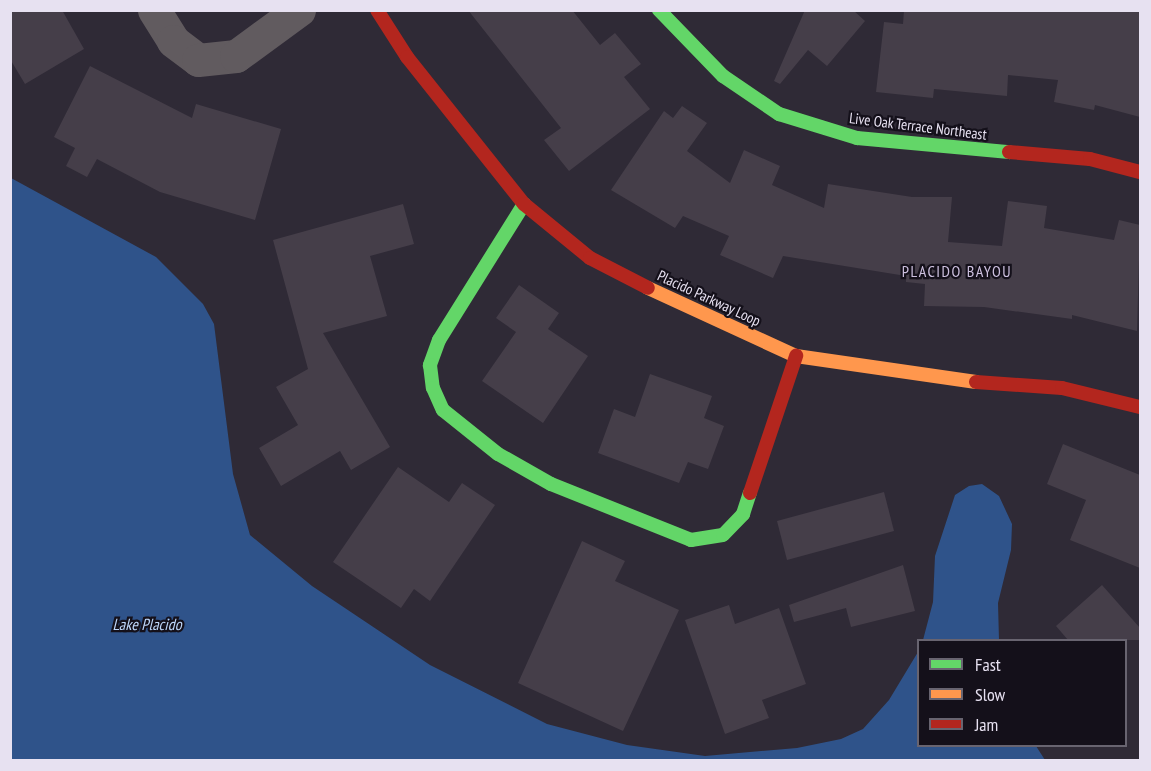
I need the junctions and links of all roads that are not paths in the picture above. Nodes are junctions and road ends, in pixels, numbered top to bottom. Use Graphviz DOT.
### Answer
graph roads {
  1 [pos="154,10"];
  2 [pos="299,10"];
  3 [pos="377,10"];
  4 [pos="659,10"];
  5 [pos="1140,172"];
  6 [pos="524,204"];
  7 [pos="796,356"];
  8 [pos="1140,407"];
  1 -- 2 [label="street"];
  3 -- 6 [label="street, Placido Parkway Loop"];
  4 -- 5 [label="street, Live Oak Terrace Northeast"];
  6 -- 7 [label="street, Placido Parkway Loop"];
  6 -- 7 [label="street"];
  7 -- 8 [label="street, Placido Parkway Loop"];
}
